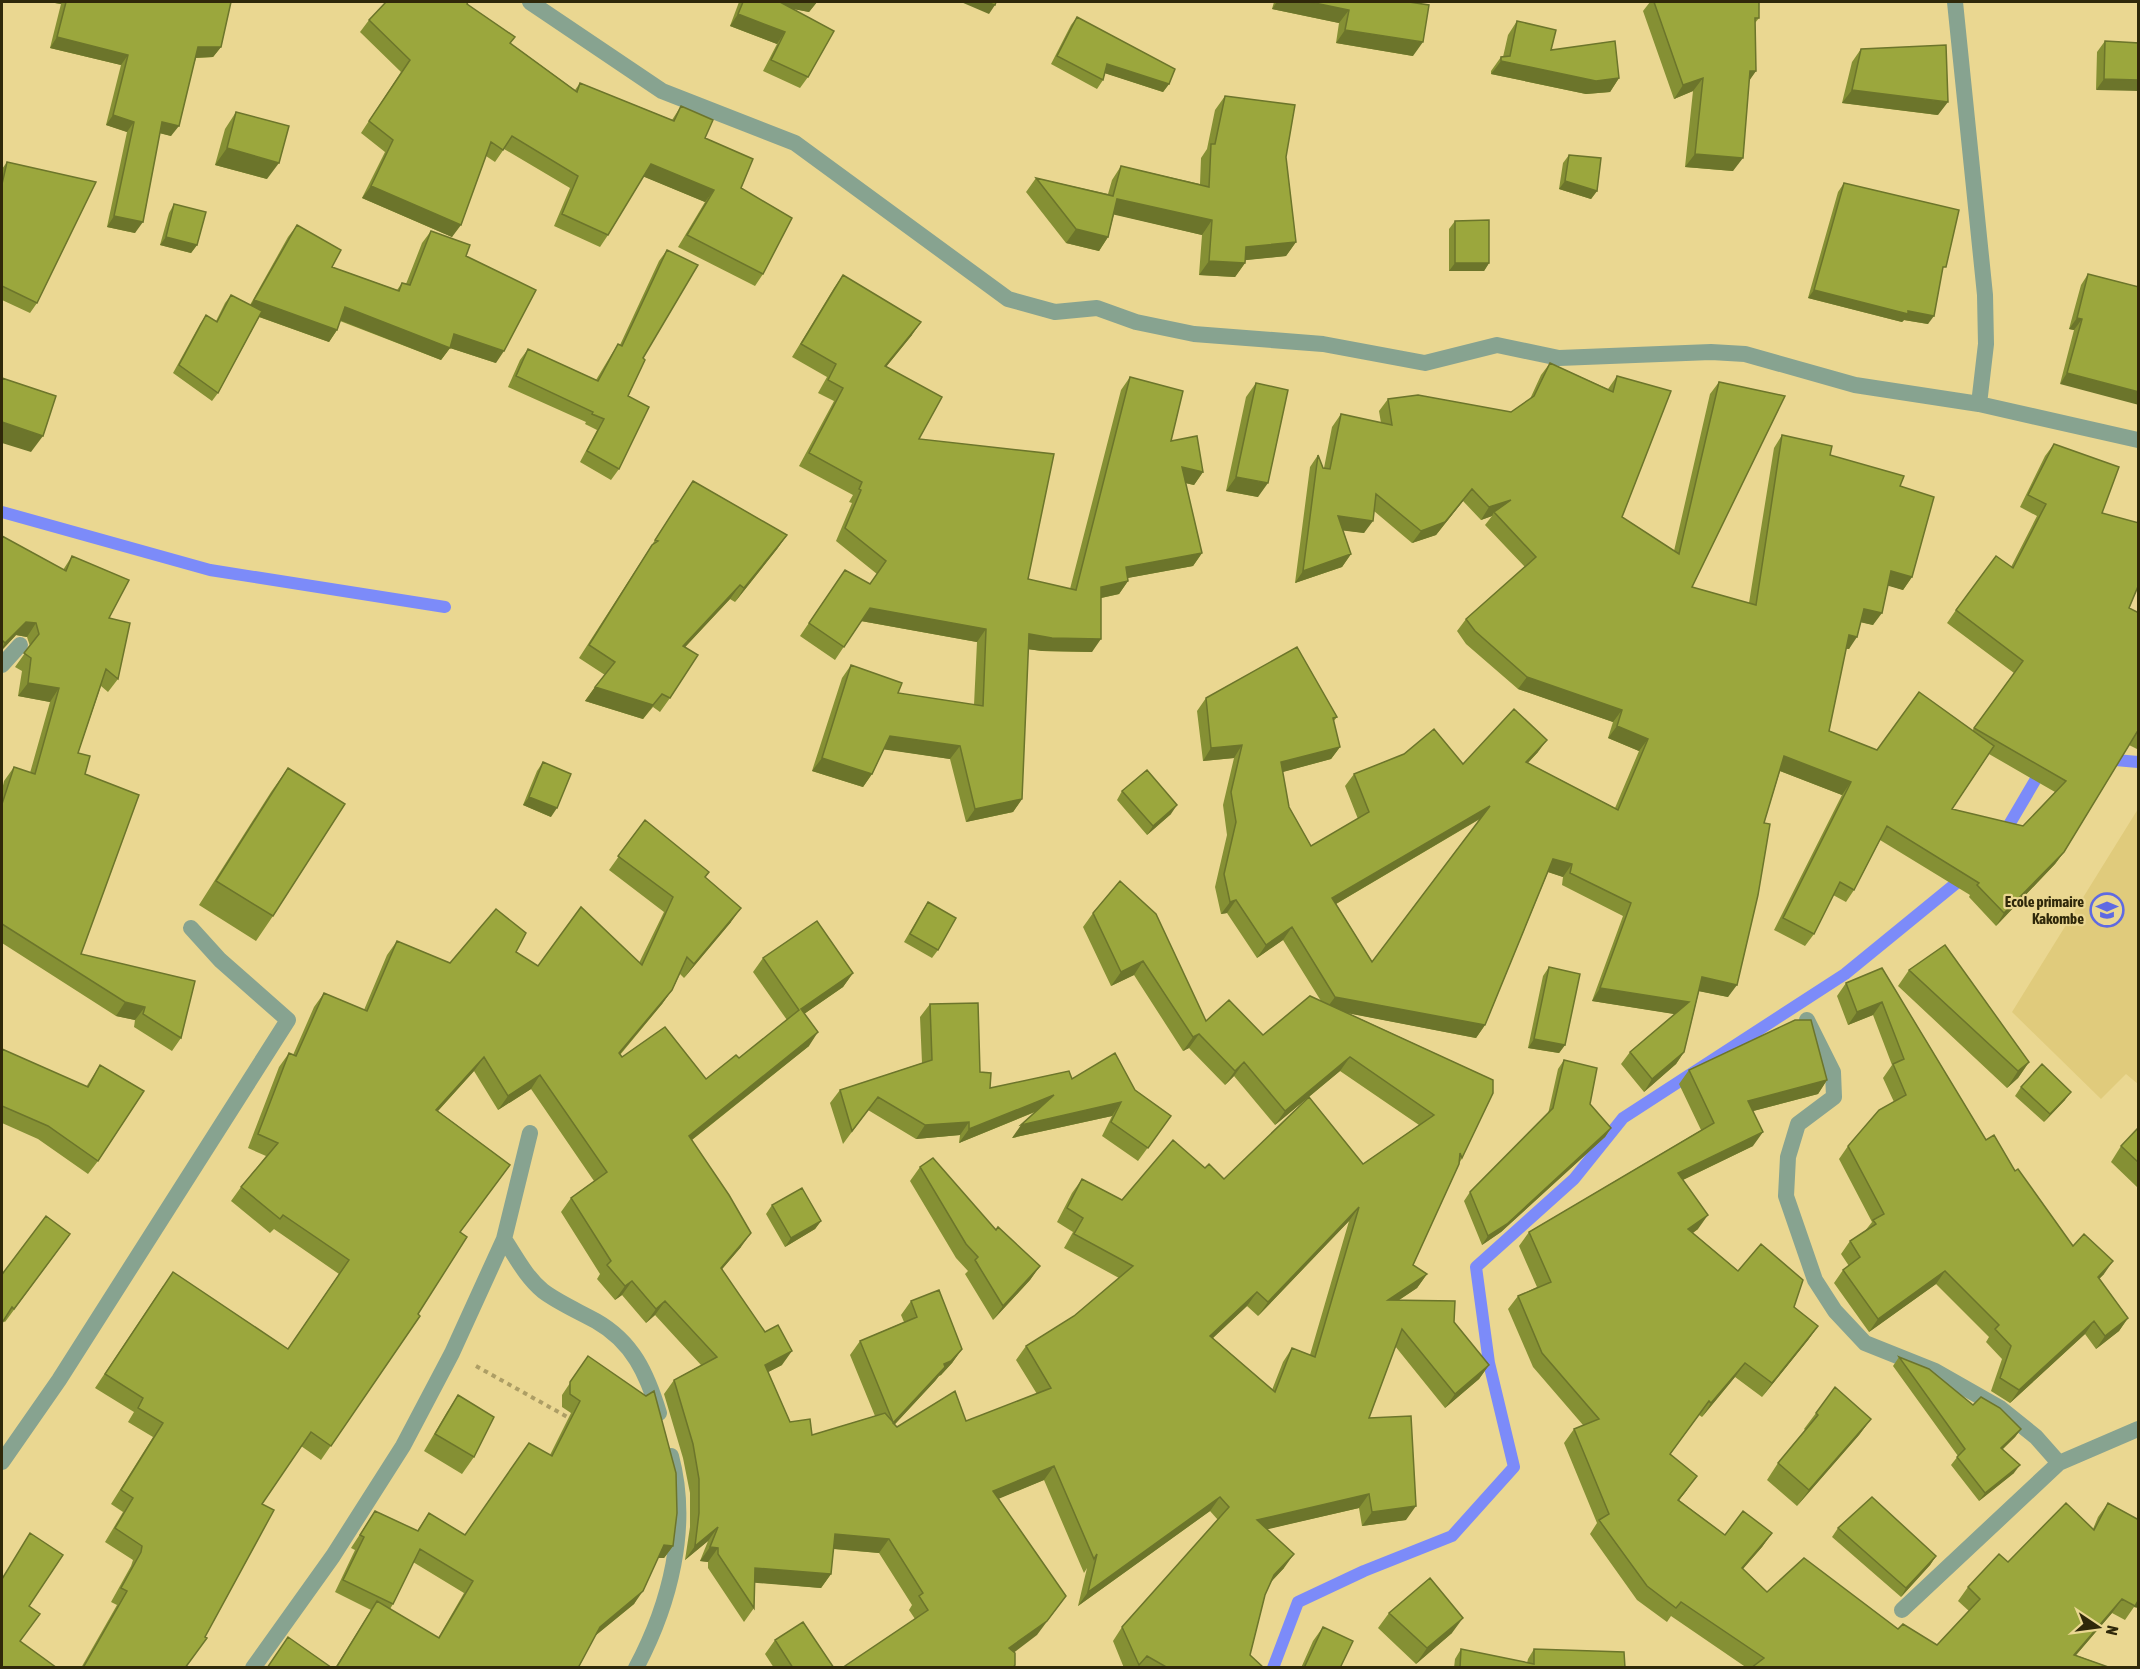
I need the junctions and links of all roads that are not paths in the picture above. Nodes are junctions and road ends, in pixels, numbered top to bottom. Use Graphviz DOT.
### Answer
graph roads {
  1 [pos="530,2"];
  2 [pos="1955,2"];
  3 [pos="1979,404"];
  4 [pos="2139,440"];
  5 [pos="20,645"];
  6 [pos="2,665"];
  7 [pos="191,928"];
  8 [pos="1807,1020"];
  9 [pos="530,1132"];
  10 [pos="504,1239"];
  11 [pos="2139,1429"];
  12 [pos="2,1462"];
  13 [pos="2059,1463"];
  14 [pos="1902,1610"];
  15 [pos="253,1668"];
  16 [pos="636,1668"];
  1 -- 3 [label="street"];
  2 -- 3 [label="street"];
  3 -- 4 [label="street"];
  5 -- 6 [label="street"];
  7 -- 12 [label="street"];
  8 -- 13 [label="street"];
  9 -- 10 [label="street"];
  10 -- 15 [label="street"];
  10 -- 16 [label="street"];
  11 -- 13 [label="street"];
  13 -- 14 [label="street"];
}
